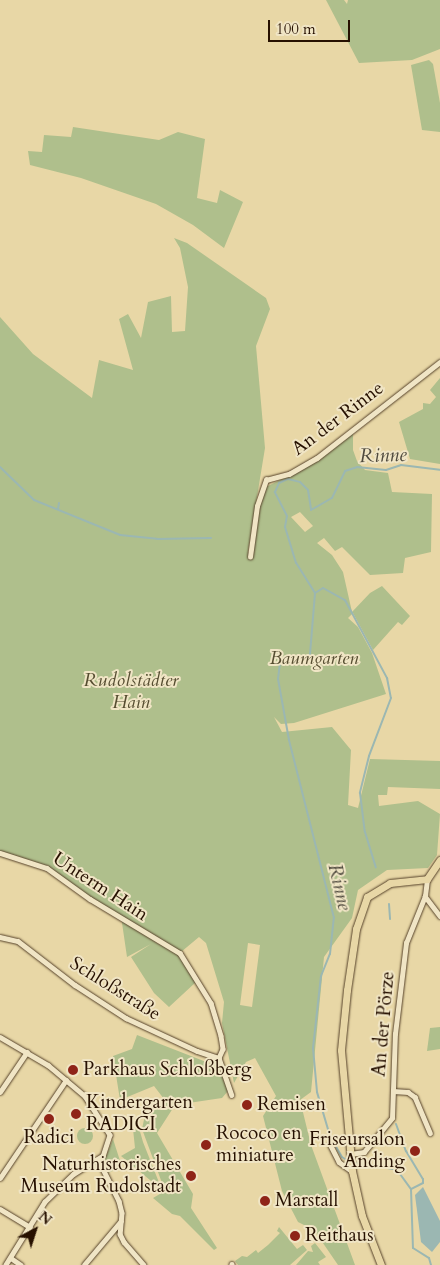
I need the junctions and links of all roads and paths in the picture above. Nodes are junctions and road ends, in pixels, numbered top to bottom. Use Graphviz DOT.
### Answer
graph roads {
  1 [pos="440,362"];
  2 [pos="250,557"];
  3 [pos="0,853"];
  4 [pos="440,860"];
  5 [pos="427,879"];
  6 [pos="426,896"];
  7 [pos="440,916"];
  8 [pos="0,937"];
  9 [pos="0,1037"];
  10 [pos="27,1052"];
  11 [pos="219,1058"];
  12 [pos="66,1080"];
  13 [pos="393,1091"];
  14 [pos="0,1092"];
  15 [pos="232,1095"];
  16 [pos="430,1134"];
  17 [pos="330,1144"];
  18 [pos="351,1156"];
  19 [pos="98,1159"];
  20 [pos="352,1168"];
  21 [pos="0,1178"];
  22 [pos="0,1209"];
  23 [pos="121,1221"];
  24 [pos="30,1227"];
  25 [pos="11,1258"];
  26 [pos="6,1265"];
  27 [pos="21,1265"];
  28 [pos="84,1265"];
  29 [pos="144,1265"];
  30 [pos="381,1265"];
  1 -- 2 [label="street, An der Rinne"];
  3 -- 11 [label="street, Unterm Hain"];
  4 -- 5 [label="main road"];
  5 -- 6 [label="street, An der Pörze"];
  5 -- 18 [label="main road"];
  6 -- 7 [label="street"];
  6 -- 13 [label="street, An der Pörze"];
  8 -- 11 [label="street, Schloßstraße"];
  9 -- 10 [label="street"];
  10 -- 12 [label="street"];
  10 -- 14 [label="street"];
  11 -- 15 [label="street"];
  12 -- 19 [label="street"];
  12 -- 21 [label="street"];
  13 -- 16 [label="street"];
  13 -- 18 [label="street, An der Pörze"];
  17 -- 20 [label="street"];
  18 -- 20 [label="main road"];
  19 -- 23 [label="street"];
  19 -- 24 [label="street"];
  20 -- 30 [label="main road"];
  22 -- 24 [label="street"];
  23 -- 28 [label="street"];
  23 -- 29 [label="street"];
  24 -- 25 [label="street"];
  25 -- 26 [label="street"];
  25 -- 27 [label="street"];
}
